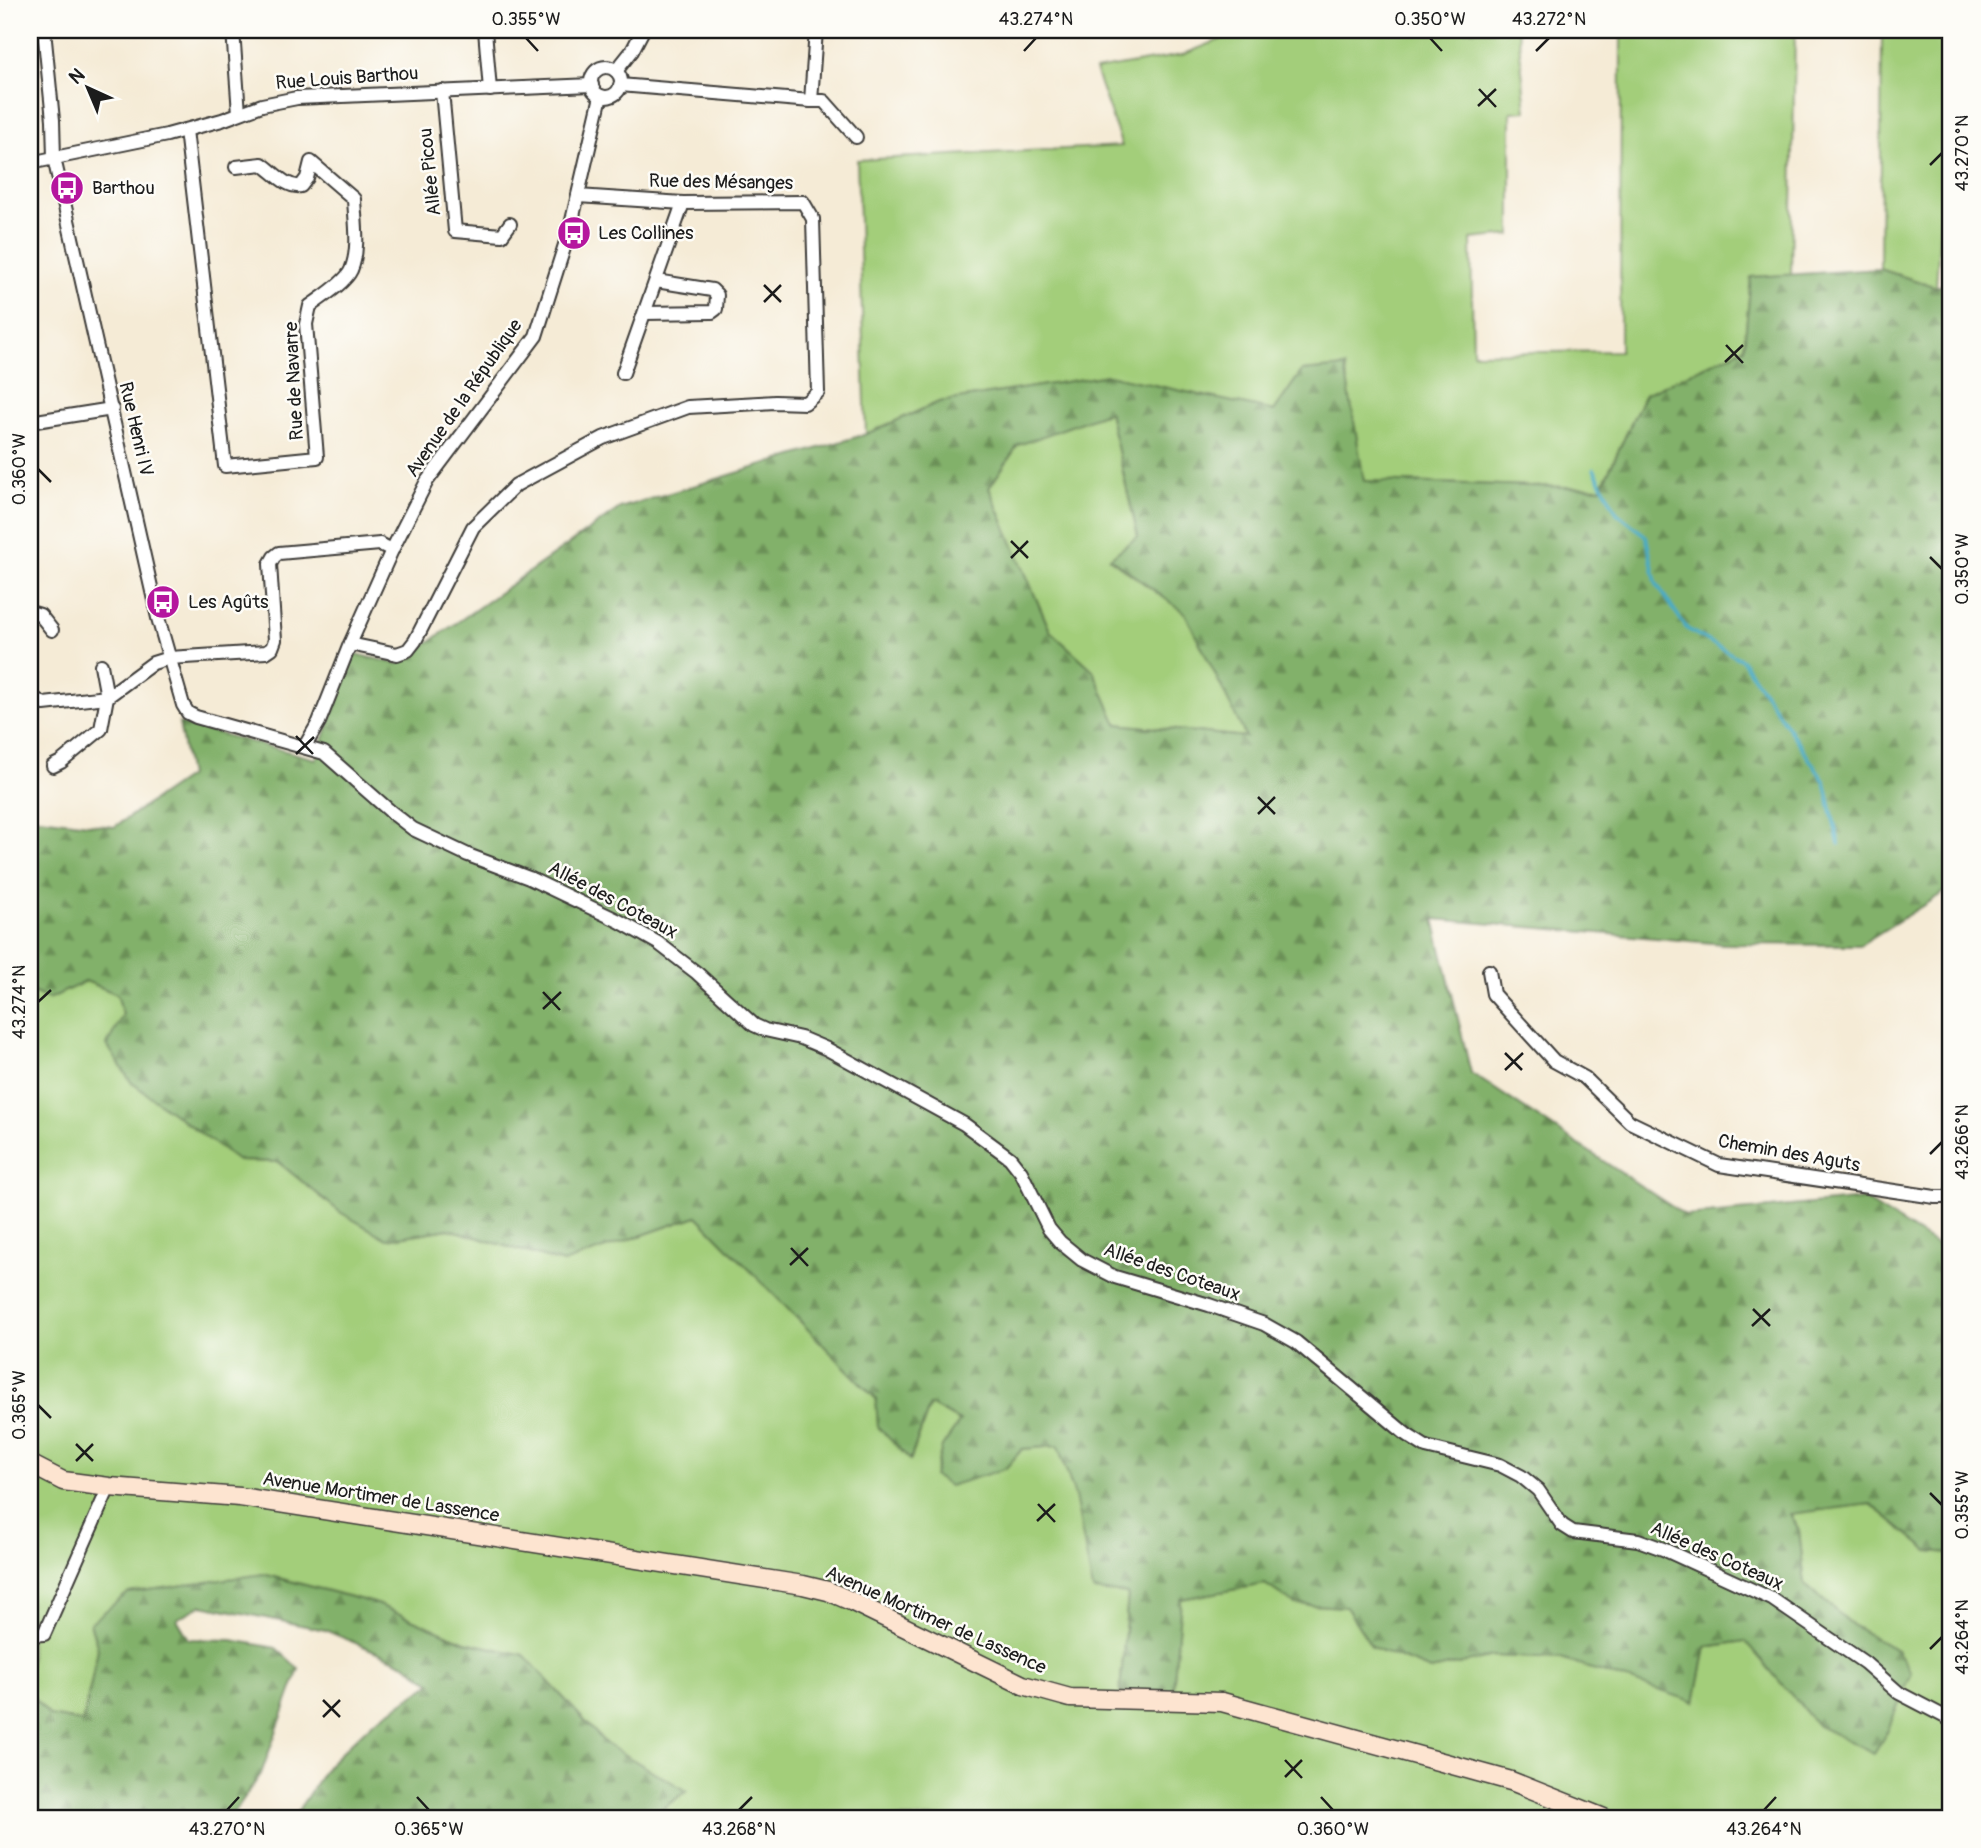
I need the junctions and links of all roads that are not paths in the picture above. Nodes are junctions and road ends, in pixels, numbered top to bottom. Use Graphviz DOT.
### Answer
graph roads {
  1 [pos="44,30"];
  2 [pos="233,30"];
  3 [pos="485,30"];
  4 [pos="643,30"];
  5 [pos="816,30"];
  6 [pos="616,71"];
  7 [pos="592,85"];
  8 [pos="620,85"];
  9 [pos="490,90"];
  10 [pos="442,91"];
  11 [pos="601,96"];
  12 [pos="811,101"];
  13 [pos="239,113"];
  14 [pos="186,130"];
  15 [pos="856,136"];
  16 [pos="54,158"];
  17 [pos="30,163"];
  18 [pos="236,167"];
  19 [pos="578,196"];
  20 [pos="683,204"];
  21 [pos="510,224"];
  22 [pos="656,281"];
  23 [pos="645,313"];
  24 [pos="622,373"];
  25 [pos="111,410"];
  26 [pos="30,422"];
  27 [pos="392,550"];
  28 [pos="30,612"];
  29 [pos="52,630"];
  30 [pos="349,644"];
  31 [pos="169,658"];
  32 [pos="101,665"];
  33 [pos="30,696"];
  34 [pos="107,696"];
  35 [pos="305,746"];
  36 [pos="53,766"];
  37 [pos="1489,971"];
  38 [pos="1951,1197"];
  39 [pos="30,1464"];
  40 [pos="109,1488"];
  41 [pos="30,1634"];
  42 [pos="1951,1720"];
  43 [pos="1604,1818"];
  1 -- 16 [label="street, Rue Henri IV"];
  2 -- 13 [label="street"];
  3 -- 9 [label="street"];
  4 -- 6 [label="street"];
  5 -- 12 [label="street"];
  6 -- 7 [label="street"];
  6 -- 8 [label="street"];
  7 -- 9 [label="street, Rue Louis Barthou"];
  7 -- 11 [label="street"];
  8 -- 11 [label="street"];
  8 -- 12 [label="street"];
  9 -- 10 [label="street, Rue Louis Barthou"];
  10 -- 13 [label="street, Rue Louis Barthou"];
  10 -- 21 [label="street, Allée Picou"];
  11 -- 19 [label="street, Avenue de la République"];
  12 -- 15 [label="street"];
  13 -- 14 [label="street, Rue Louis Barthou"];
  14 -- 16 [label="street, Rue Louis Barthou"];
  14 -- 18 [label="street, Rue de Navarre"];
  16 -- 17 [label="street, Rue Louis Barthou"];
  16 -- 25 [label="street, Rue Henri IV"];
  19 -- 20 [label="street, Rue des Mésanges"];
  19 -- 27 [label="street, Avenue de la République"];
  20 -- 22 [label="street"];
  20 -- 30 [label="street, Rue des Mésanges"];
  22 -- 23 [label="street"];
  22 -- 23 [label="street"];
  23 -- 24 [label="street"];
  25 -- 26 [label="street"];
  25 -- 31 [label="street, Rue Henri IV"];
  27 -- 30 [label="street, Avenue de la République"];
  27 -- 31 [label="street"];
  28 -- 29 [label="street"];
  30 -- 35 [label="street, Avenue de la République"];
  31 -- 34 [label="street"];
  31 -- 35 [label="street, Rue Henri IV"];
  32 -- 34 [label="street"];
  33 -- 34 [label="street"];
  34 -- 36 [label="street"];
  35 -- 42 [label="street, Allée des Coteaux"];
  37 -- 38 [label="street, Chemin des Aguts"];
  39 -- 40 [label="street, Avenue Mortimer de Lassence"];
  40 -- 41 [label="street"];
  40 -- 43 [label="street, Avenue Mortimer de Lassence"];
}
